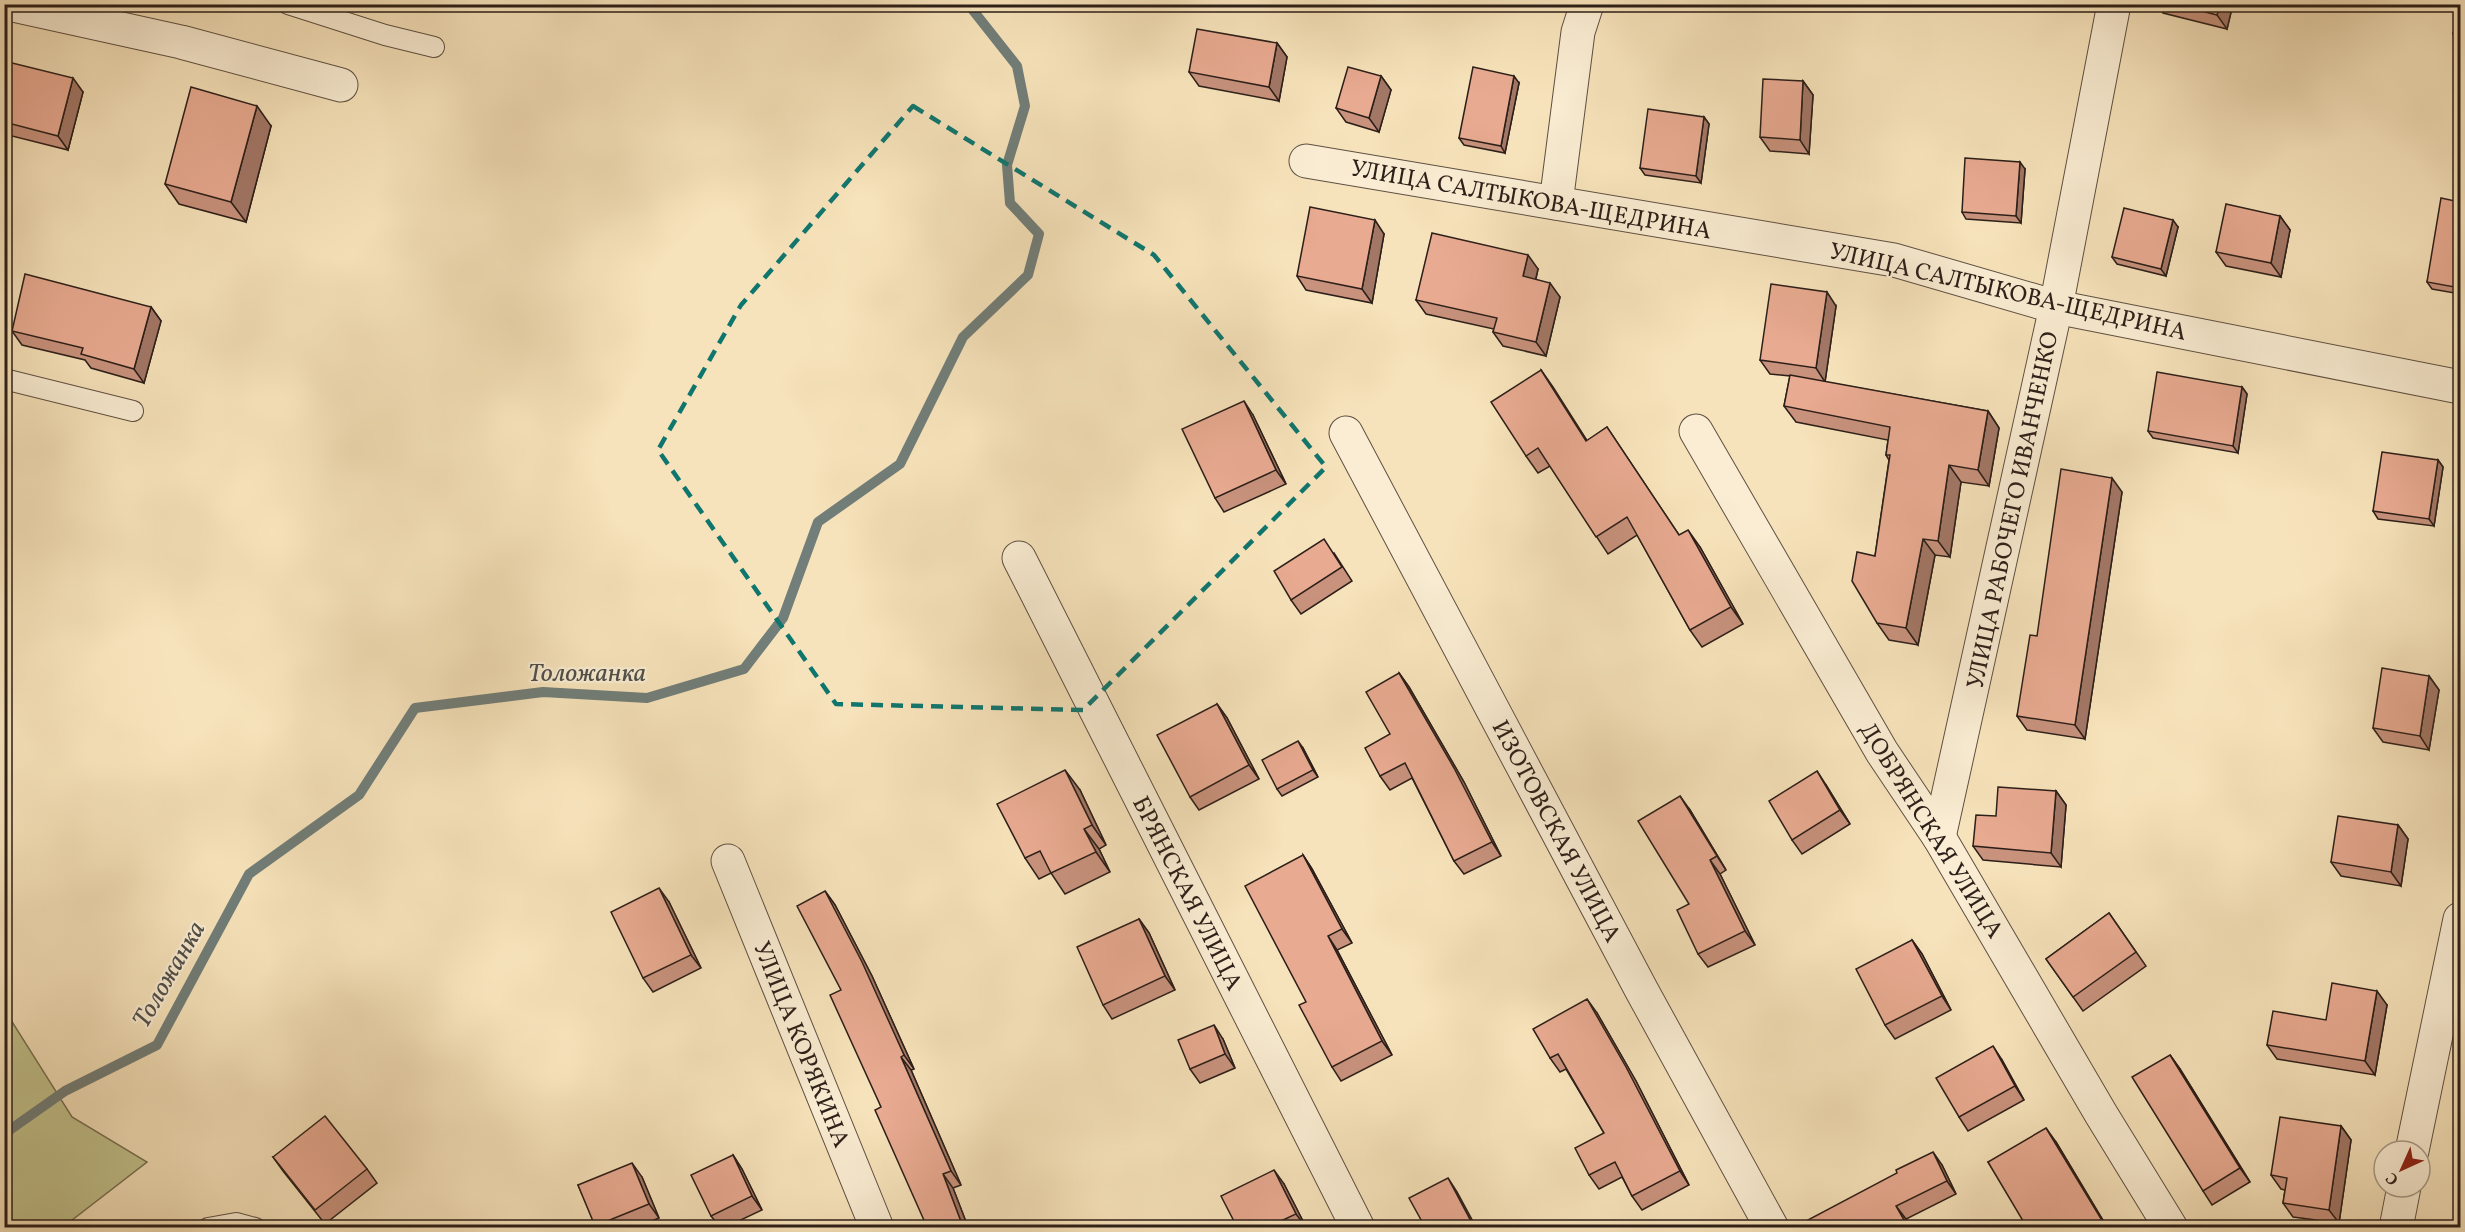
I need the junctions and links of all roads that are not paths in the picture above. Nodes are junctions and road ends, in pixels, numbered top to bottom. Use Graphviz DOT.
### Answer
graph roads {
  1 [pos="8,4"];
  2 [pos="288,4"];
  3 [pos="1587,4"];
  4 [pos="2114,4"];
  5 [pos="434,47"];
  6 [pos="341,85"];
  7 [pos="1306,161"];
  8 [pos="1556,203"];
  9 [pos="2056,307"];
  10 [pos="4,379"];
  11 [pos="2460,387"];
  12 [pos="133,411"];
  13 [pos="1696,431"];
  14 [pos="1346,433"];
  15 [pos="1019,558"];
  16 [pos="1940,837"];
  17 [pos="728,861"];
  18 [pos="2460,919"];
  19 [pos="2414,1139"];
  20 [pos="2402,1199"];
  21 [pos="208,1227"];
  22 [pos="255,1227"];
  23 [pos="877,1227"];
  24 [pos="1358,1227"];
  25 [pos="1772,1227"];
  26 [pos="2171,1227"];
  27 [pos="2396,1227"];
  1 -- 6 [label="street"];
  2 -- 5 [label="lane"];
  3 -- 8 [label="street"];
  4 -- 9 [label="street, УЛИЦА РАБОЧЕГО ИВАНЧЕНКО"];
  7 -- 8 [label="street, УЛИЦА САЛТЫКОВА-ЩЕДРИНА"];
  8 -- 9 [label="street, УЛИЦА САЛТЫКОВА-ЩЕДРИНА"];
  9 -- 11 [label="street, УЛИЦА САЛТЫКОВА-ЩЕДРИНА"];
  9 -- 16 [label="street, УЛИЦА РАБОЧЕГО ИВАНЧЕНКО"];
  10 -- 12 [label="lane"];
  13 -- 16 [label="street, ДОБРЯНСКАЯ УЛИЦА"];
  14 -- 25 [label="street, ИЗОТОВСКАЯ УЛИЦА"];
  15 -- 24 [label="street, БРЯНСКАЯ УЛИЦА"];
  16 -- 26 [label="street, ДОБРЯНСКАЯ УЛИЦА"];
  17 -- 23 [label="street, УЛИЦА КОРЯКИНА"];
  18 -- 19 [label="street"];
  20 -- 27 [label="street"];
  21 -- 22 [label="lane"];
}
